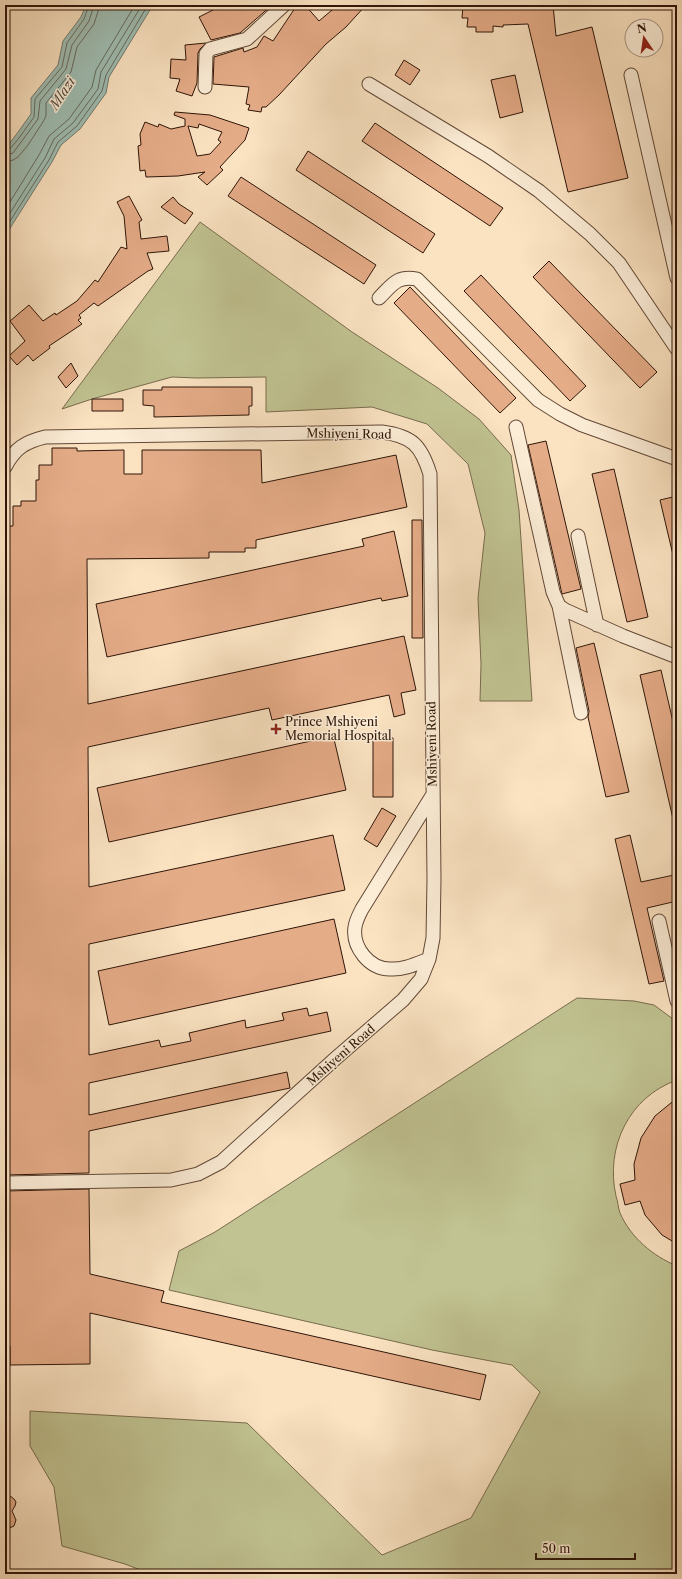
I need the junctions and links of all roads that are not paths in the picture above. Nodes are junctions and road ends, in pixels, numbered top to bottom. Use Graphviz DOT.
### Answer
graph roads {
  1 [pos="284,5"];
  2 [pos="631,75"];
  3 [pos="369,84"];
  4 [pos="205,87"];
  5 [pos="677,278"];
  6 [pos="379,298"];
  7 [pos="677,349"];
  8 [pos="516,427"];
  9 [pos="677,459"];
  10 [pos="5,467"];
  11 [pos="578,536"];
  12 [pos="559,606"];
  13 [pos="597,624"];
  14 [pos="677,657"];
  15 [pos="581,713"];
  16 [pos="432,796"];
  17 [pos="659,921"];
  18 [pos="429,959"];
  19 [pos="677,1001"];
  20 [pos="5,1183"];
  1 -- 4 [label="street"];
  2 -- 5 [label="street"];
  3 -- 7 [label="street"];
  6 -- 9 [label="street"];
  8 -- 12 [label="street"];
  10 -- 16 [label="street, Mshiyeni Road"];
  11 -- 13 [label="street"];
  12 -- 13 [label="street"];
  12 -- 15 [label="street"];
  13 -- 14 [label="street"];
  16 -- 18 [label="street, Mshiyeni Road"];
  16 -- 18 [label="street"];
  17 -- 19 [label="street"];
  18 -- 20 [label="street, Mshiyeni Road"];
}
